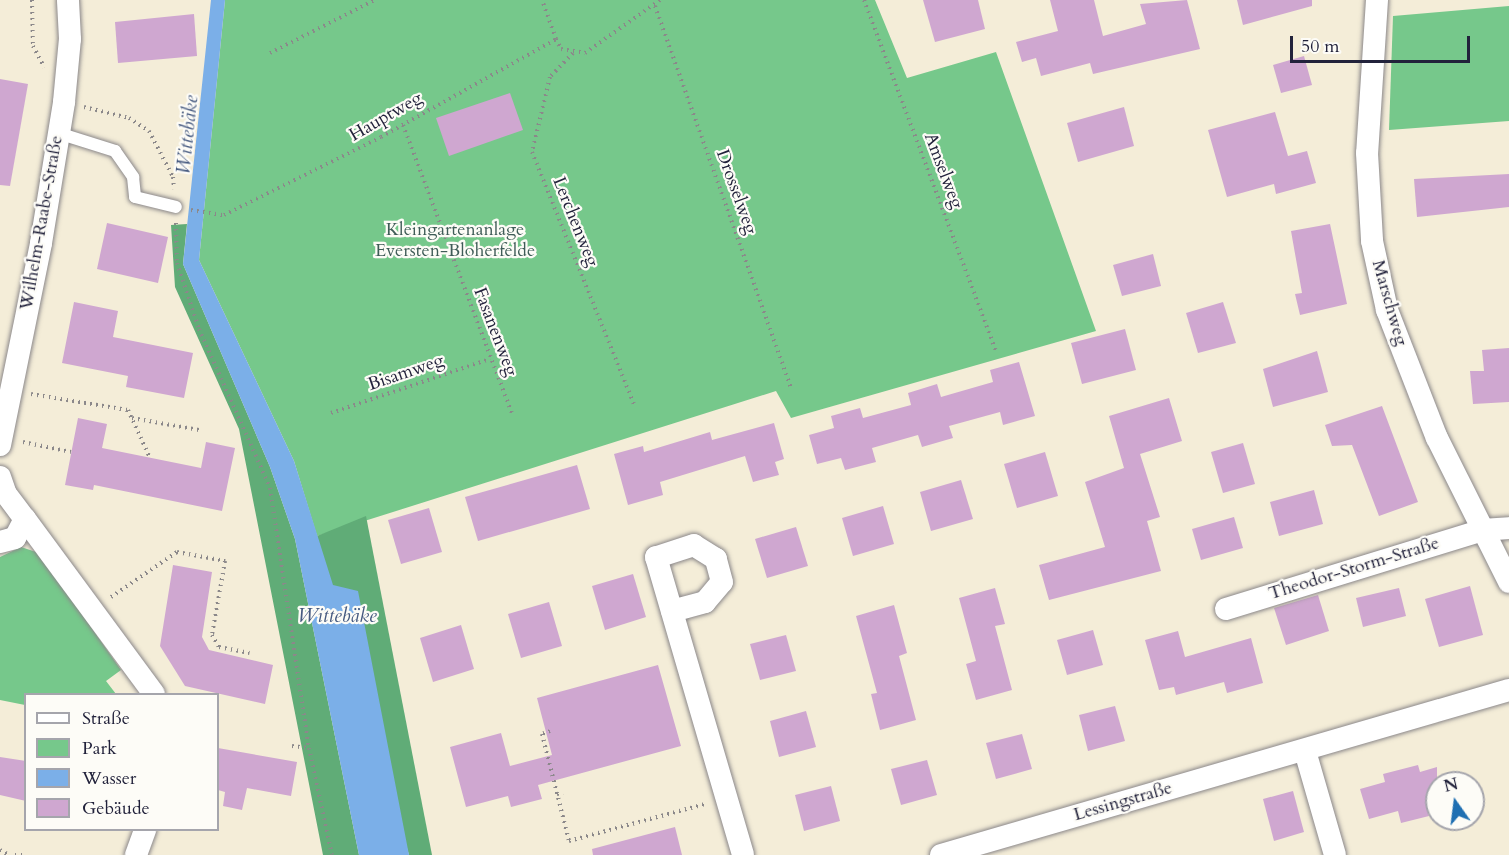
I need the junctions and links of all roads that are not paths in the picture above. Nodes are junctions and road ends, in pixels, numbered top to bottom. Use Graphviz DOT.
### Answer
graph roads {
  1 [pos="68,0"];
  2 [pos="1377,0"];
  3 [pos="58,133"];
  4 [pos="181,208"];
  5 [pos="10,332"];
  6 [pos="1,442"];
  7 [pos="0,477"];
  8 [pos="25,519"];
  9 [pos="1509,528"];
  10 [pos="1482,530"];
  11 [pos="0,542"];
  12 [pos="1509,582"];
  13 [pos="1226,609"];
  14 [pos="672,611"];
  15 [pos="1509,690"];
  16 [pos="153,693"];
  17 [pos="1305,751"];
  18 [pos="145,831"];
  19 [pos="136,855"];
  20 [pos="743,855"];
  21 [pos="941,855"];
  22 [pos="1335,855"];
  1 -- 3 [label="street, Wilhelm-Raabe-Straße"];
  2 -- 10 [label="street, Marschweg"];
  3 -- 4 [label="lane"];
  3 -- 5 [label="street, Wilhelm-Raabe-Straße"];
  5 -- 6 [label="street, Wilhelm-Raabe-Straße"];
  7 -- 8 [label="street"];
  8 -- 11 [label="street"];
  8 -- 16 [label="street"];
  9 -- 10 [label="street, Theodor-Storm-Straße"];
  10 -- 12 [label="street, Marschweg"];
  10 -- 13 [label="street, Theodor-Storm-Straße"];
  14 -- 20 [label="street"];
  15 -- 17 [label="street, Lessingstraße"];
  17 -- 21 [label="street, Lessingstraße"];
  17 -- 22 [label="street"];
  18 -- 19 [label="street"];
}
